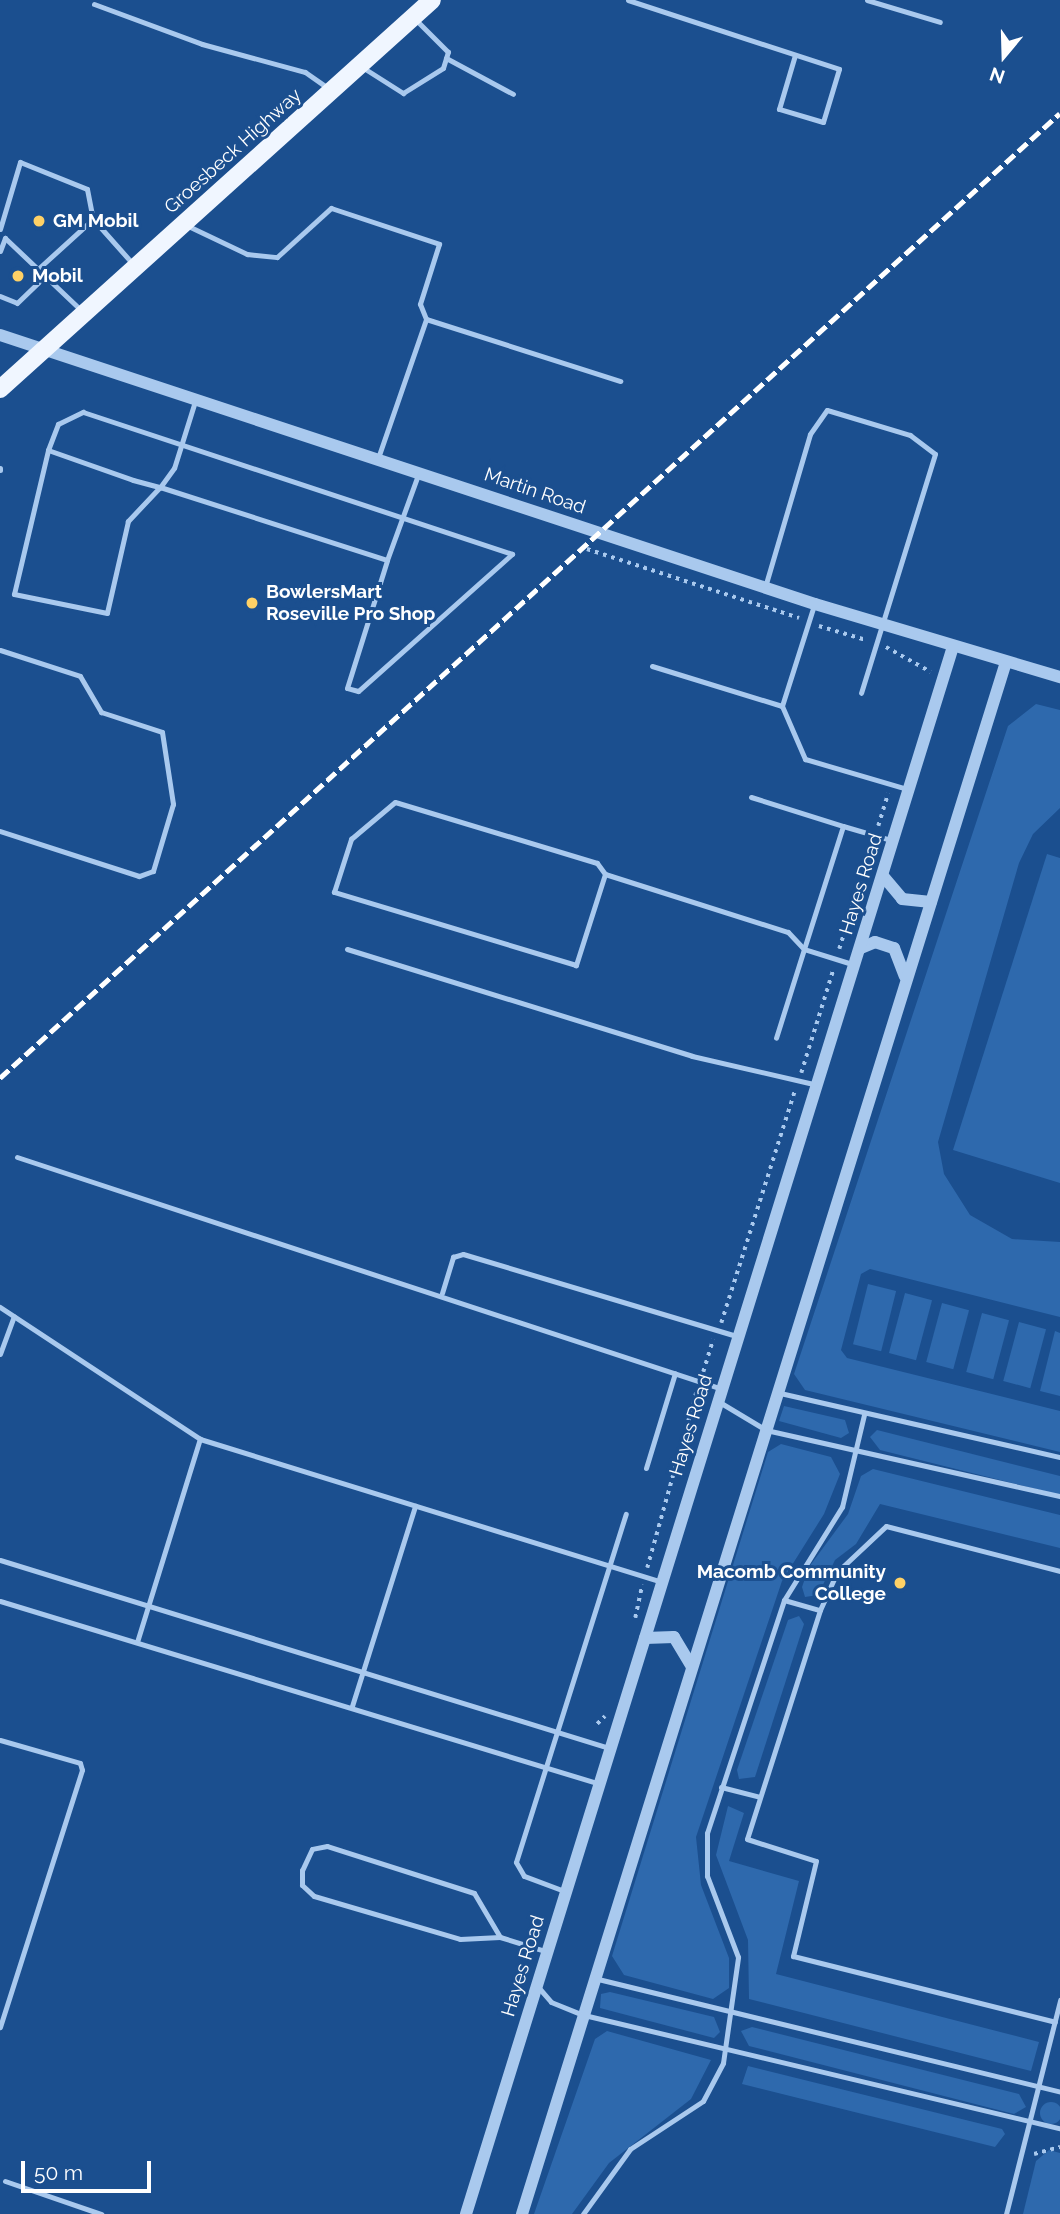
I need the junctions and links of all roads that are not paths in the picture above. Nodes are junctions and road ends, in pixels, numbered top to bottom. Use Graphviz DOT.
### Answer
graph roads {
  1 [pos="432,0"];
  2 [pos="628,0"];
  3 [pos="867,0"];
  4 [pos="94,4"];
  5 [pos="413,17"];
  6 [pos="940,22"];
  7 [pos="795,55"];
  8 [pos="446,58"];
  9 [pos="360,65"];
  10 [pos="331,91"];
  11 [pos="513,94"];
  12 [pos="93,219"];
  13 [pos="184,224"];
  14 [pos="0,230"];
  15 [pos="5,238"];
  16 [pos="0,251"];
  17 [pos="135,267"];
  18 [pos="39,268"];
  19 [pos="46,275"];
  20 [pos="0,296"];
  21 [pos="84,313"];
  22 [pos="426,319"];
  23 [pos="0,335"];
  24 [pos="43,350"];
  25 [pos="620,381"];
  26 [pos="0,389"];
  27 [pos="196,398"];
  28 [pos="181,443"];
  29 [pos="48,450"];
  30 [pos="378,458"];
  31 [pos="419,472"];
  32 [pos="160,487"];
  33 [pos="402,518"];
  34 [pos="387,560"];
  35 [pos="765,587"];
  36 [pos="815,604"];
  37 [pos="882,625"];
  38 [pos="953,647"];
  39 [pos="0,650"];
  40 [pos="1006,662"];
  41 [pos="652,666"];
  42 [pos="1060,677"];
  43 [pos="861,692"];
  44 [pos="782,706"];
  45 [pos="910,790"];
  46 [pos="751,797"];
  47 [pos="844,826"];
  48 [pos="0,831"];
  49 [pos="894,841"];
  50 [pos="605,874"];
  51 [pos="883,876"];
  52 [pos="931,902"];
  53 [pos="804,948"];
  54 [pos="861,948"];
  55 [pos="348,949"];
  56 [pos="855,965"];
  57 [pos="903,990"];
  58 [pos="776,1038"];
  59 [pos="818,1085"];
  60 [pos="17,1157"];
  61 [pos="442,1293"];
  62 [pos="0,1307"];
  63 [pos="14,1316"];
  64 [pos="739,1337"];
  65 [pos="0,1354"];
  66 [pos="675,1373"];
  67 [pos="777,1392"];
  68 [pos="720,1395"];
  69 [pos="863,1415"];
  70 [pos="766,1430"];
  71 [pos="200,1439"];
  72 [pos="856,1451"];
  73 [pos="1060,1457"];
  74 [pos="646,1468"];
  75 [pos="1060,1496"];
  76 [pos="415,1506"];
  77 [pos="626,1514"];
  78 [pos="0,1560"];
  79 [pos="610,1565"];
  80 [pos="1060,1570"];
  81 [pos="663,1582"];
  82 [pos="784,1600"];
  83 [pos="0,1601"];
  84 [pos="148,1605"];
  85 [pos="820,1609"];
  86 [pos="645,1638"];
  87 [pos="137,1642"];
  88 [pos="692,1667"];
  89 [pos="363,1672"];
  90 [pos="352,1706"];
  91 [pos="559,1733"];
  92 [pos="0,1740"];
  93 [pos="611,1749"];
  94 [pos="548,1768"];
  95 [pos="600,1784"];
  96 [pos="721,1787"];
  97 [pos="760,1797"];
  98 [pos="567,1892"];
  99 [pos="500,1937"];
  100 [pos="548,1952"];
  101 [pos="595,1978"];
  102 [pos="538,1985"];
  103 [pos="1060,2000"];
  104 [pos="734,2013"];
  105 [pos="584,2015"];
  106 [pos="1055,2022"];
  107 [pos="0,2027"];
  108 [pos="727,2049"];
  109 [pos="1037,2088"];
  110 [pos="1060,2092"];
  111 [pos="1029,2120"];
  112 [pos="1060,2128"];
  113 [pos="5,2181"];
  114 [pos="101,2214"];
  115 [pos="466,2214"];
  116 [pos="522,2214"];
  117 [pos="583,2214"];
  118 [pos="1006,2214"];
  1 -- 5 [label="main road, Groesbeck Highway"];
  2 -- 7 [label="lane"];
  3 -- 6 [label="lane"];
  4 -- 10 [label="lane"];
  5 -- 8 [label="lane"];
  5 -- 9 [label="main road, Groesbeck Highway"];
  7 -- 7 [label="lane"];
  8 -- 9 [label="lane"];
  8 -- 11 [label="lane"];
  9 -- 10 [label="main road, Groesbeck Highway"];
  10 -- 13 [label="main road, Groesbeck Highway"];
  12 -- 14 [label="lane"];
  12 -- 17 [label="lane"];
  12 -- 18 [label="lane"];
  13 -- 17 [label="main road, Groesbeck Highway"];
  13 -- 22 [label="lane"];
  14 -- 15 [label="lane"];
  15 -- 16 [label="lane"];
  15 -- 18 [label="lane"];
  17 -- 21 [label="main road, Groesbeck Highway"];
  18 -- 19 [label="lane"];
  19 -- 20 [label="lane"];
  19 -- 21 [label="lane"];
  21 -- 24 [label="main road, Groesbeck Highway"];
  22 -- 25 [label="lane"];
  22 -- 30 [label="lane"];
  23 -- 24 [label="street, Martin Road"];
  24 -- 26 [label="main road, Groesbeck Highway"];
  24 -- 27 [label="street, Martin Road"];
  27 -- 28 [label="lane"];
  27 -- 30 [label="street, Martin Road"];
  28 -- 29 [label="lane"];
  28 -- 32 [label="lane"];
  28 -- 33 [label="lane"];
  29 -- 32 [label="lane"];
  29 -- 32 [label="lane"];
  30 -- 31 [label="street, Martin Road"];
  31 -- 33 [label="lane"];
  31 -- 35 [label="street, Martin Road"];
  32 -- 34 [label="lane"];
  33 -- 34 [label="lane"];
  33 -- 34 [label="lane"];
  35 -- 36 [label="street, Martin Road"];
  35 -- 37 [label="lane"];
  36 -- 37 [label="street, Martin Road"];
  36 -- 44 [label="lane"];
  37 -- 38 [label="street, Martin Road"];
  37 -- 43 [label="lane"];
  38 -- 40 [label="street, Martin Road"];
  38 -- 45 [label="street, Hayes Road"];
  39 -- 48 [label="lane"];
  40 -- 42 [label="street, Martin Road"];
  40 -- 52 [label="street"];
  41 -- 44 [label="lane"];
  44 -- 45 [label="lane"];
  45 -- 49 [label="street, Hayes Road"];
  46 -- 47 [label="lane"];
  47 -- 49 [label="lane"];
  47 -- 53 [label="lane"];
  49 -- 51 [label="street, Hayes Road"];
  50 -- 50 [label="lane"];
  50 -- 53 [label="lane"];
  51 -- 52 [label="street"];
  51 -- 54 [label="street, Hayes Road"];
  52 -- 57 [label="street"];
  53 -- 56 [label="lane"];
  53 -- 58 [label="lane"];
  54 -- 56 [label="street, Hayes Road"];
  54 -- 57 [label="street"];
  55 -- 59 [label="lane"];
  56 -- 59 [label="street, Hayes Road"];
  57 -- 67 [label="street"];
  59 -- 64 [label="street, Hayes Road"];
  60 -- 61 [label="lane"];
  61 -- 64 [label="lane"];
  61 -- 66 [label="lane"];
  62 -- 63 [label="lane"];
  63 -- 65 [label="lane"];
  63 -- 71 [label="lane"];
  64 -- 68 [label="street, Hayes Road"];
  66 -- 68 [label="lane"];
  66 -- 74 [label="lane"];
  67 -- 69 [label="lane"];
  67 -- 70 [label="street"];
  68 -- 70 [label="lane"];
  68 -- 81 [label="street, Hayes Road"];
  69 -- 72 [label="lane"];
  69 -- 73 [label="lane"];
  70 -- 72 [label="lane"];
  70 -- 88 [label="street"];
  71 -- 76 [label="lane"];
  71 -- 84 [label="lane"];
  72 -- 75 [label="lane"];
  72 -- 82 [label="lane"];
  76 -- 79 [label="lane"];
  76 -- 89 [label="lane"];
  77 -- 79 [label="lane"];
  78 -- 84 [label="lane"];
  79 -- 81 [label="lane"];
  79 -- 91 [label="lane"];
  80 -- 85 [label="lane"];
  81 -- 86 [label="street, Hayes Road"];
  82 -- 85 [label="lane"];
  82 -- 96 [label="lane"];
  83 -- 87 [label="lane"];
  84 -- 87 [label="lane"];
  84 -- 89 [label="lane"];
  85 -- 97 [label="lane"];
  86 -- 88 [label="street"];
  86 -- 93 [label="street, Hayes Road"];
  87 -- 90 [label="lane"];
  88 -- 101 [label="street"];
  89 -- 90 [label="lane"];
  89 -- 91 [label="lane"];
  90 -- 94 [label="lane"];
  91 -- 93 [label="lane"];
  91 -- 94 [label="lane"];
  92 -- 107 [label="lane"];
  93 -- 95 [label="street, Hayes Road"];
  94 -- 95 [label="lane"];
  94 -- 98 [label="lane"];
  95 -- 98 [label="street, Hayes Road"];
  96 -- 97 [label="lane"];
  96 -- 104 [label="lane"];
  97 -- 106 [label="lane"];
  98 -- 100 [label="street, Hayes Road"];
  99 -- 99 [label="lane"];
  99 -- 100 [label="lane"];
  100 -- 102 [label="street, Hayes Road"];
  101 -- 104 [label="lane"];
  101 -- 105 [label="street"];
  102 -- 105 [label="lane"];
  102 -- 115 [label="street, Hayes Road"];
  103 -- 106 [label="lane"];
  104 -- 108 [label="lane"];
  104 -- 109 [label="lane"];
  105 -- 108 [label="lane"];
  105 -- 116 [label="street"];
  106 -- 109 [label="lane"];
  108 -- 111 [label="lane"];
  108 -- 117 [label="lane"];
  109 -- 110 [label="lane"];
  109 -- 111 [label="lane"];
  111 -- 112 [label="lane"];
  111 -- 118 [label="lane"];
  113 -- 114 [label="lane"];
}
